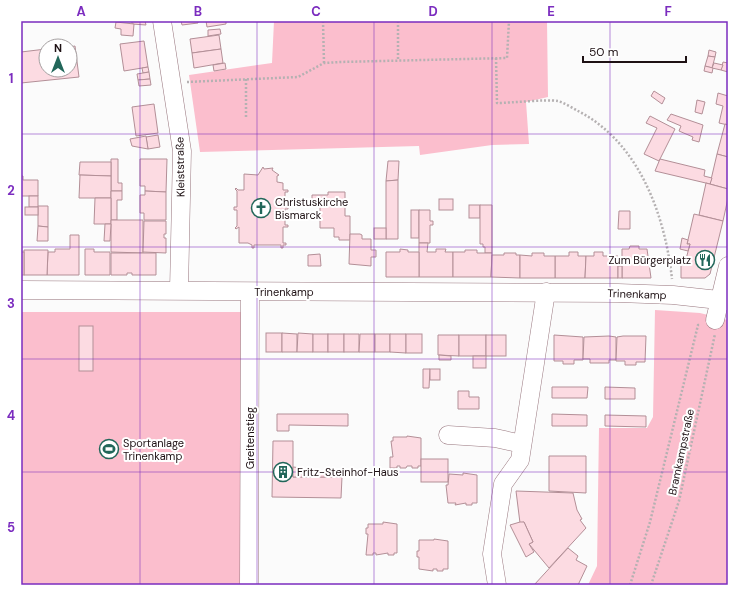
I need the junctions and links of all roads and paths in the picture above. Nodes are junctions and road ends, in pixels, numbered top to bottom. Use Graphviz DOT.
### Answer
graph roads {
  1 [pos="162,21"];
  2 [pos="323,21"];
  3 [pos="398,21"];
  4 [pos="509,21"];
  5 [pos="496,58"];
  6 [pos="398,60"];
  7 [pos="324,64"];
  8 [pos="246,80"];
  9 [pos="172,84"];
  10 [pos="246,118"];
  11 [pos="728,266"];
  12 [pos="21,290"];
  13 [pos="179,290"];
  14 [pos="250,292"];
  15 [pos="546,292"];
  16 [pos="673,295"];
  17 [pos="725,298"];
  18 [pos="715,320"];
  19 [pos="448,435"];
  20 [pos="522,444"];
  21 [pos="249,585"];
  22 [pos="497,585"];
  23 [pos="630,585"];
  24 [pos="651,585"];
  1 -- 9 [label="street, Kleiststraße"];
  2 -- 7 [label="path"];
  3 -- 6 [label="path"];
  4 -- 5 [label="path"];
  5 -- 6 [label="path"];
  5 -- 16 [label="path"];
  6 -- 7 [label="path"];
  7 -- 8 [label="path"];
  8 -- 9 [label="path"];
  8 -- 10 [label="path"];
  9 -- 13 [label="street, Kleiststraße"];
  11 -- 17 [label="street"];
  12 -- 13 [label="street, Trinenkamp"];
  13 -- 14 [label="street, Trinenkamp"];
  14 -- 15 [label="street, Trinenkamp"];
  14 -- 21 [label="street, Greitenstieg"];
  15 -- 16 [label="street, Trinenkamp"];
  15 -- 20 [label="street"];
  16 -- 17 [label="street, Trinenkamp"];
  17 -- 18 [label="street"];
  18 -- 23 [label="path"];
  18 -- 24 [label="path, Bramkampstraße"];
  19 -- 20 [label="street"];
  20 -- 22 [label="street"];
}
